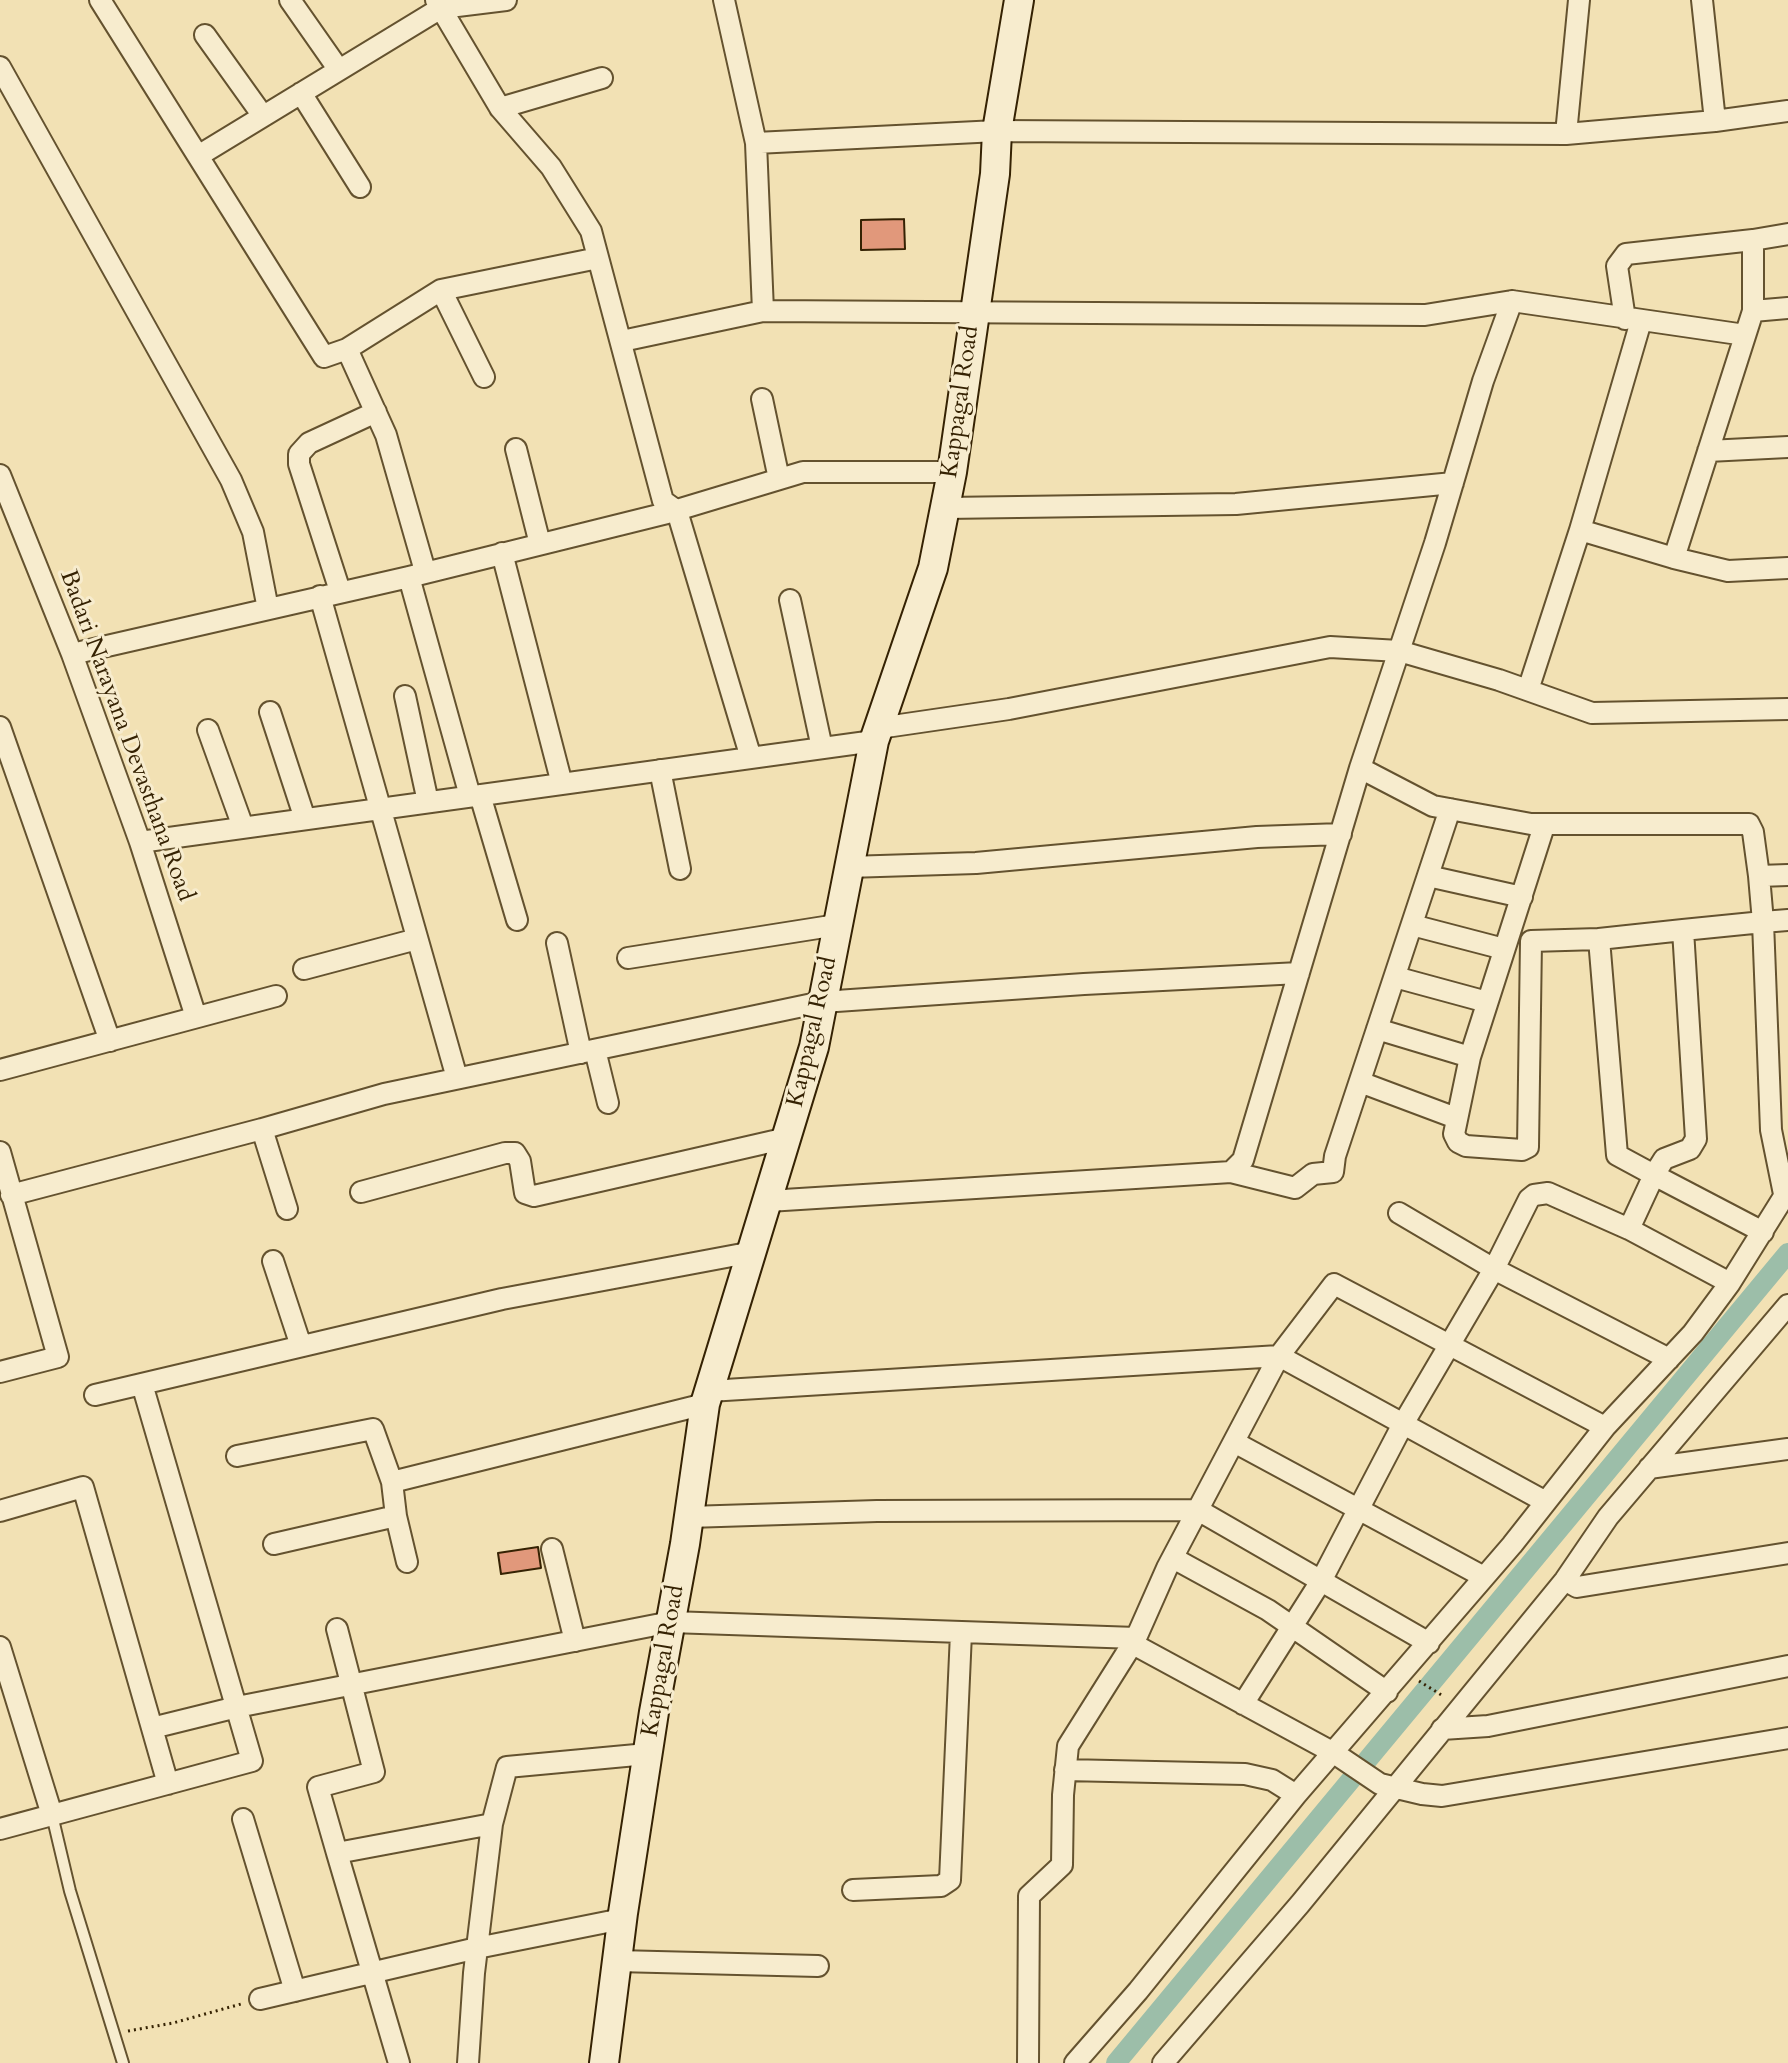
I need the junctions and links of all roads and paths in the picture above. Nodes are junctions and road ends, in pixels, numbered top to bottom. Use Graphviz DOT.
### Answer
graph roads {
  1 [pos="100,0"];
  2 [pos="290,0"];
  3 [pos="506,0"];
  4 [pos="724,0"];
  5 [pos="1019,0"];
  6 [pos="1579,0"];
  7 [pos="1702,0"];
  8 [pos="438,4"];
  9 [pos="205,35"];
  10 [pos="0,67"];
  11 [pos="339,70"];
  12 [pos="602,78"];
  13 [pos="301,93"];
  14 [pos="500,108"];
  15 [pos="1788,111"];
  16 [pos="263,116"];
  17 [pos="1715,121"];
  18 [pos="997,131"];
  19 [pos="1566,134"];
  20 [pos="756,143"];
  21 [pos="198,156"];
  22 [pos="360,187"];
  23 [pos="1788,234"];
  24 [pos="1753,240"];
  25 [pos="598,258"];
  26 [pos="441,290"];
  27 [pos="1512,301"];
  28 [pos="1788,308"];
  29 [pos="763,311"];
  30 [pos="1753,311"];
  31 [pos="974,314"];
  32 [pos="1633,320"];
  33 [pos="1745,335"];
  34 [pos="622,341"];
  35 [pos="347,349"];
  36 [pos="484,377"];
  37 [pos="762,399"];
  38 [pos="376,412"];
  39 [pos="1788,447"];
  40 [pos="516,449"];
  41 [pos="1708,451"];
  42 [pos="952,472"];
  43 [pos="0,475"];
  44 [pos="779,479"];
  45 [pos="1453,483"];
  46 [pos="945,508"];
  47 [pos="677,511"];
  48 [pos="1580,530"];
  49 [pos="540,544"];
  50 [pos="502,553"];
  51 [pos="1674,558"];
  52 [pos="1788,568"];
  53 [pos="417,574"];
  54 [pos="330,594"];
  55 [pos="790,600"];
  56 [pos="268,609"];
  57 [pos="1399,651"];
  58 [pos="72,654"];
  59 [pos="1528,690"];
  60 [pos="405,696"];
  61 [pos="1788,709"];
  62 [pos="270,712"];
  63 [pos="0,727"];
  64 [pos="208,730"];
  65 [pos="876,734"];
  66 [pos="822,748"];
  67 [pos="751,758"];
  68 [pos="1360,768"];
  69 [pos="660,770"];
  70 [pos="562,784"];
  71 [pos="475,795"];
  72 [pos="428,802"];
  73 [pos="379,808"];
  74 [pos="1450,809"];
  75 [pos="305,819"];
  76 [pos="1544,826"];
  77 [pos="243,827"];
  78 [pos="1341,834"];
  79 [pos="140,842"];
  80 [pos="848,867"];
  81 [pos="680,869"];
  82 [pos="1788,875"];
  83 [pos="1428,876"];
  84 [pos="1759,876"];
  85 [pos="1522,897"];
  86 [pos="517,920"];
  87 [pos="1788,920"];
  88 [pos="1763,922"];
  89 [pos="837,925"];
  90 [pos="1412,925"];
  91 [pos="1683,930"];
  92 [pos="417,939"];
  93 [pos="1599,939"];
  94 [pos="1531,941"];
  95 [pos="557,943"];
  96 [pos="1506,944"];
  97 [pos="628,958"];
  98 [pos="304,969"];
  99 [pos="1299,973"];
  100 [pos="1395,977"];
  101 [pos="276,996"];
  102 [pos="822,1002"];
  103 [pos="1487,1002"];
  104 [pos="196,1017"];
  105 [pos="1377,1029"];
  106 [pos="110,1041"];
  107 [pos="588,1051"];
  108 [pos="1470,1057"];
  109 [pos="0,1070"];
  110 [pos="457,1078"];
  111 [pos="1360,1082"];
  112 [pos="608,1103"];
  113 [pos="1456,1118"];
  114 [pos="262,1129"];
  115 [pos="787,1138"];
  116 [pos="0,1152"];
  117 [pos="1231,1172"];
  118 [pos="1654,1175"];
  119 [pos="361,1192"];
  120 [pos="1786,1192"];
  121 [pos="11,1195"];
  122 [pos="768,1201"];
  123 [pos="287,1209"];
  124 [pos="1399,1213"];
  125 [pos="1629,1229"];
  126 [pos="1763,1232"];
  127 [pos="753,1252"];
  128 [pos="273,1261"];
  129 [pos="1494,1269"];
  130 [pos="1730,1283"];
  131 [pos="1788,1305"];
  132 [pos="1449,1345"];
  133 [pos="301,1346"];
  134 [pos="1279,1356"];
  135 [pos="1669,1359"];
  136 [pos="0,1372"];
  137 [pos="142,1384"];
  138 [pos="95,1395"];
  139 [pos="707,1398"];
  140 [pos="1403,1424"];
  141 [pos="1605,1427"];
  142 [pos="1234,1442"];
  143 [pos="1788,1449"];
  144 [pos="237,1456"];
  145 [pos="1649,1468"];
  146 [pos="392,1482"];
  147 [pos="1546,1502"];
  148 [pos="1358,1509"];
  149 [pos="1198,1510"];
  150 [pos="0,1511"];
  151 [pos="396,1516"];
  152 [pos="689,1517"];
  153 [pos="274,1544"];
  154 [pos="552,1549"];
  155 [pos="1788,1553"];
  156 [pos="1173,1558"];
  157 [pos="407,1562"];
  158 [pos="1484,1577"];
  159 [pos="1565,1580"];
  160 [pos="1321,1581"];
  161 [pos="671,1622"];
  162 [pos="1293,1626"];
  163 [pos="337,1629"];
  164 [pos="961,1633"];
  165 [pos="575,1641"];
  166 [pos="1135,1641"];
  167 [pos="1429,1643"];
  168 [pos="0,1647"];
  169 [pos="1788,1666"];
  170 [pos="1405,1671"];
  171 [pos="353,1684"];
  172 [pos="1387,1692"];
  173 [pos="7,1694"];
  174 [pos="1243,1704"];
  175 [pos="237,1707"];
  176 [pos="1459,1708"];
  177 [pos="152,1728"];
  178 [pos="1442,1729"];
  179 [pos="1788,1738"];
  180 [pos="647,1754"];
  181 [pos="1338,1756"];
  182 [pos="1065,1770"];
  183 [pos="168,1784"];
  184 [pos="1387,1786"];
  185 [pos="1296,1795"];
  186 [pos="52,1815"];
  187 [pos="243,1819"];
  188 [pos="492,1824"];
  189 [pos="0,1829"];
  190 [pos="337,1853"];
  191 [pos="853,1890"];
  192 [pos="622,1919"];
  193 [pos="477,1948"];
  194 [pos="617,1961"];
  195 [pos="818,1966"];
  196 [pos="374,1973"];
  197 [pos="295,1991"];
  198 [pos="260,1999"];
  199 [pos="116,2034"];
  200 [pos="123,2063"];
  201 [pos="399,2063"];
  202 [pos="468,2063"];
  203 [pos="604,2063"];
  204 [pos="1028,2063"];
  205 [pos="1075,2063"];
  206 [pos="1163,2063"];
  1 -- 21 [label="street"];
  2 -- 11 [label="street"];
  3 -- 8 [label="street"];
  4 -- 20 [label="street"];
  5 -- 18 [label="main road, Kappagal Road"];
  6 -- 19 [label="street"];
  7 -- 17 [label="street"];
  8 -- 11 [label="street"];
  8 -- 14 [label="street"];
  9 -- 16 [label="street"];
  10 -- 56 [label="street"];
  11 -- 13 [label="street"];
  12 -- 14 [label="street"];
  13 -- 16 [label="street"];
  13 -- 22 [label="street"];
  14 -- 25 [label="street"];
  15 -- 17 [label="street"];
  16 -- 21 [label="street"];
  17 -- 19 [label="street"];
  18 -- 19 [label="street"];
  18 -- 20 [label="street"];
  18 -- 31 [label="main road, Kappagal Road"];
  20 -- 29 [label="street"];
  21 -- 35 [label="street"];
  23 -- 24 [label="street"];
  24 -- 30 [label="street"];
  24 -- 32 [label="street"];
  25 -- 26 [label="street"];
  25 -- 34 [label="street"];
  26 -- 35 [label="street"];
  26 -- 36 [label="street"];
  27 -- 31 [label="street"];
  27 -- 32 [label="street"];
  27 -- 45 [label="street"];
  28 -- 30 [label="street"];
  29 -- 31 [label="street"];
  29 -- 34 [label="street"];
  30 -- 33 [label="street"];
  31 -- 42 [label="main road, Kappagal Road"];
  32 -- 33 [label="street"];
  32 -- 48 [label="street"];
  33 -- 41 [label="street"];
  34 -- 47 [label="street"];
  35 -- 38 [label="street"];
  37 -- 44 [label="street"];
  38 -- 53 [label="street"];
  38 -- 54 [label="street"];
  39 -- 41 [label="street"];
  40 -- 49 [label="street"];
  41 -- 51 [label="street"];
  42 -- 44 [label="street"];
  42 -- 46 [label="main road, Kappagal Road"];
  43 -- 58 [label="street, Badari Narayana Devasthana Road"];
  44 -- 47 [label="street"];
  45 -- 46 [label="street"];
  45 -- 57 [label="street"];
  46 -- 65 [label="main road, Kappagal Road"];
  47 -- 49 [label="street"];
  47 -- 67 [label="street"];
  48 -- 51 [label="street"];
  48 -- 59 [label="street"];
  49 -- 50 [label="street"];
  50 -- 53 [label="street"];
  50 -- 70 [label="street"];
  51 -- 52 [label="street"];
  53 -- 54 [label="street"];
  53 -- 71 [label="street"];
  54 -- 56 [label="street"];
  54 -- 73 [label="street"];
  55 -- 66 [label="street"];
  56 -- 58 [label="street"];
  57 -- 59 [label="street"];
  57 -- 65 [label="street"];
  57 -- 68 [label="street"];
  58 -- 79 [label="street, Badari Narayana Devasthana Road"];
  59 -- 61 [label="street"];
  60 -- 72 [label="street"];
  62 -- 75 [label="street"];
  63 -- 106 [label="street"];
  64 -- 77 [label="street"];
  65 -- 66 [label="street"];
  65 -- 80 [label="main road, Kappagal Road"];
  66 -- 67 [label="street"];
  67 -- 69 [label="street"];
  68 -- 74 [label="street"];
  68 -- 78 [label="street"];
  69 -- 70 [label="street"];
  69 -- 81 [label="street"];
  70 -- 71 [label="street"];
  71 -- 72 [label="street"];
  71 -- 86 [label="street"];
  72 -- 73 [label="street"];
  73 -- 75 [label="street"];
  73 -- 92 [label="street"];
  74 -- 76 [label="street"];
  74 -- 83 [label="street"];
  75 -- 77 [label="street"];
  76 -- 84 [label="street"];
  76 -- 85 [label="street"];
  77 -- 79 [label="street"];
  78 -- 80 [label="street"];
  78 -- 99 [label="street"];
  79 -- 104 [label="street, Badari Narayana Devasthana Road"];
  80 -- 89 [label="main road, Kappagal Road"];
  82 -- 84 [label="street"];
  83 -- 85 [label="street"];
  83 -- 90 [label="street"];
  84 -- 88 [label="street"];
  85 -- 96 [label="street"];
  87 -- 88 [label="street"];
  88 -- 91 [label="street"];
  88 -- 120 [label="street"];
  89 -- 97 [label="street"];
  89 -- 102 [label="main road, Kappagal Road"];
  90 -- 96 [label="street"];
  90 -- 100 [label="street"];
  91 -- 93 [label="street"];
  91 -- 118 [label="street"];
  92 -- 98 [label="street"];
  92 -- 110 [label="street"];
  93 -- 94 [label="street"];
  93 -- 118 [label="street"];
  94 -- 96 [label="street"];
  94 -- 113 [label="street"];
  95 -- 107 [label="street"];
  96 -- 103 [label="street"];
  99 -- 102 [label="street"];
  99 -- 117 [label="street"];
  100 -- 103 [label="street"];
  100 -- 105 [label="street"];
  101 -- 104 [label="street"];
  102 -- 107 [label="street"];
  102 -- 115 [label="main road, Kappagal Road"];
  103 -- 108 [label="street"];
  104 -- 106 [label="street"];
  105 -- 108 [label="street"];
  105 -- 111 [label="street"];
  106 -- 109 [label="street"];
  107 -- 110 [label="street"];
  107 -- 112 [label="street"];
  108 -- 113 [label="street"];
  110 -- 114 [label="street"];
  111 -- 113 [label="street"];
  111 -- 117 [label="street"];
  114 -- 121 [label="street"];
  114 -- 123 [label="street"];
  115 -- 119 [label="street"];
  115 -- 122 [label="main road, Kappagal Road"];
  116 -- 121 [label="street"];
  117 -- 122 [label="street"];
  118 -- 125 [label="street"];
  118 -- 126 [label="street"];
  120 -- 126 [label="street"];
  121 -- 136 [label="street"];
  122 -- 127 [label="main road, Kappagal Road"];
  124 -- 129 [label="street"];
  125 -- 129 [label="street"];
  125 -- 130 [label="street"];
  126 -- 130 [label="street"];
  127 -- 133 [label="street"];
  127 -- 139 [label="main road, Kappagal Road"];
  128 -- 133 [label="street"];
  129 -- 132 [label="street"];
  129 -- 135 [label="street"];
  130 -- 135 [label="street"];
  131 -- 145 [label="street"];
  132 -- 134 [label="street"];
  132 -- 140 [label="street"];
  132 -- 141 [label="street"];
  133 -- 137 [label="street"];
  134 -- 139 [label="street"];
  134 -- 140 [label="street"];
  134 -- 142 [label="street"];
  135 -- 141 [label="street"];
  137 -- 138 [label="street"];
  137 -- 175 [label="street"];
  139 -- 146 [label="street"];
  139 -- 152 [label="main road, Kappagal Road"];
  140 -- 147 [label="street"];
  140 -- 148 [label="street"];
  141 -- 147 [label="street"];
  142 -- 148 [label="street"];
  142 -- 149 [label="street"];
  143 -- 145 [label="street"];
  144 -- 146 [label="street"];
  145 -- 159 [label="street"];
  146 -- 151 [label="street"];
  147 -- 158 [label="street"];
  148 -- 158 [label="street"];
  148 -- 160 [label="street"];
  149 -- 152 [label="street"];
  149 -- 156 [label="street"];
  149 -- 160 [label="street"];
  150 -- 177 [label="street"];
  151 -- 153 [label="street"];
  151 -- 157 [label="street"];
  152 -- 161 [label="main road, Kappagal Road"];
  154 -- 165 [label="street"];
  155 -- 159 [label="street"];
  156 -- 162 [label="street"];
  156 -- 166 [label="street"];
  158 -- 167 [label="street"];
  159 -- 176 [label="street"];
  160 -- 162 [label="street"];
  160 -- 167 [label="street"];
  161 -- 164 [label="street"];
  161 -- 165 [label="street"];
  161 -- 180 [label="main road, Kappagal Road"];
  162 -- 172 [label="street"];
  162 -- 174 [label="street"];
  163 -- 171 [label="street"];
  164 -- 166 [label="street"];
  164 -- 191 [label="street"];
  165 -- 171 [label="street"];
  166 -- 174 [label="street"];
  166 -- 182 [label="street"];
  167 -- 170 [label="street"];
  168 -- 173 [label="street"];
  169 -- 178 [label="street"];
  170 -- 172 [label="street"];
  170 -- 176 [label="path"];
  171 -- 175 [label="street"];
  171 -- 190 [label="street"];
  172 -- 181 [label="street"];
  173 -- 186 [label="street"];
  174 -- 181 [label="street"];
  175 -- 177 [label="street"];
  175 -- 183 [label="street"];
  176 -- 178 [label="street"];
  177 -- 183 [label="street"];
  178 -- 184 [label="street"];
  179 -- 184 [label="street"];
  180 -- 188 [label="street"];
  180 -- 192 [label="main road, Kappagal Road"];
  181 -- 184 [label="street"];
  181 -- 185 [label="street"];
  182 -- 185 [label="street"];
  182 -- 204 [label="street"];
  183 -- 186 [label="street"];
  184 -- 206 [label="street"];
  185 -- 205 [label="street"];
  186 -- 189 [label="street"];
  186 -- 199 [label="lane"];
  187 -- 197 [label="street"];
  188 -- 190 [label="street"];
  188 -- 193 [label="street"];
  190 -- 196 [label="street"];
  192 -- 193 [label="street"];
  192 -- 194 [label="main road, Kappagal Road"];
  193 -- 196 [label="street"];
  193 -- 202 [label="street"];
  194 -- 195 [label="street"];
  194 -- 203 [label="main road, Kappagal Road"];
  196 -- 197 [label="street"];
  196 -- 201 [label="street"];
  197 -- 198 [label="street"];
  198 -- 199 [label="path"];
  199 -- 200 [label="lane"];
}
